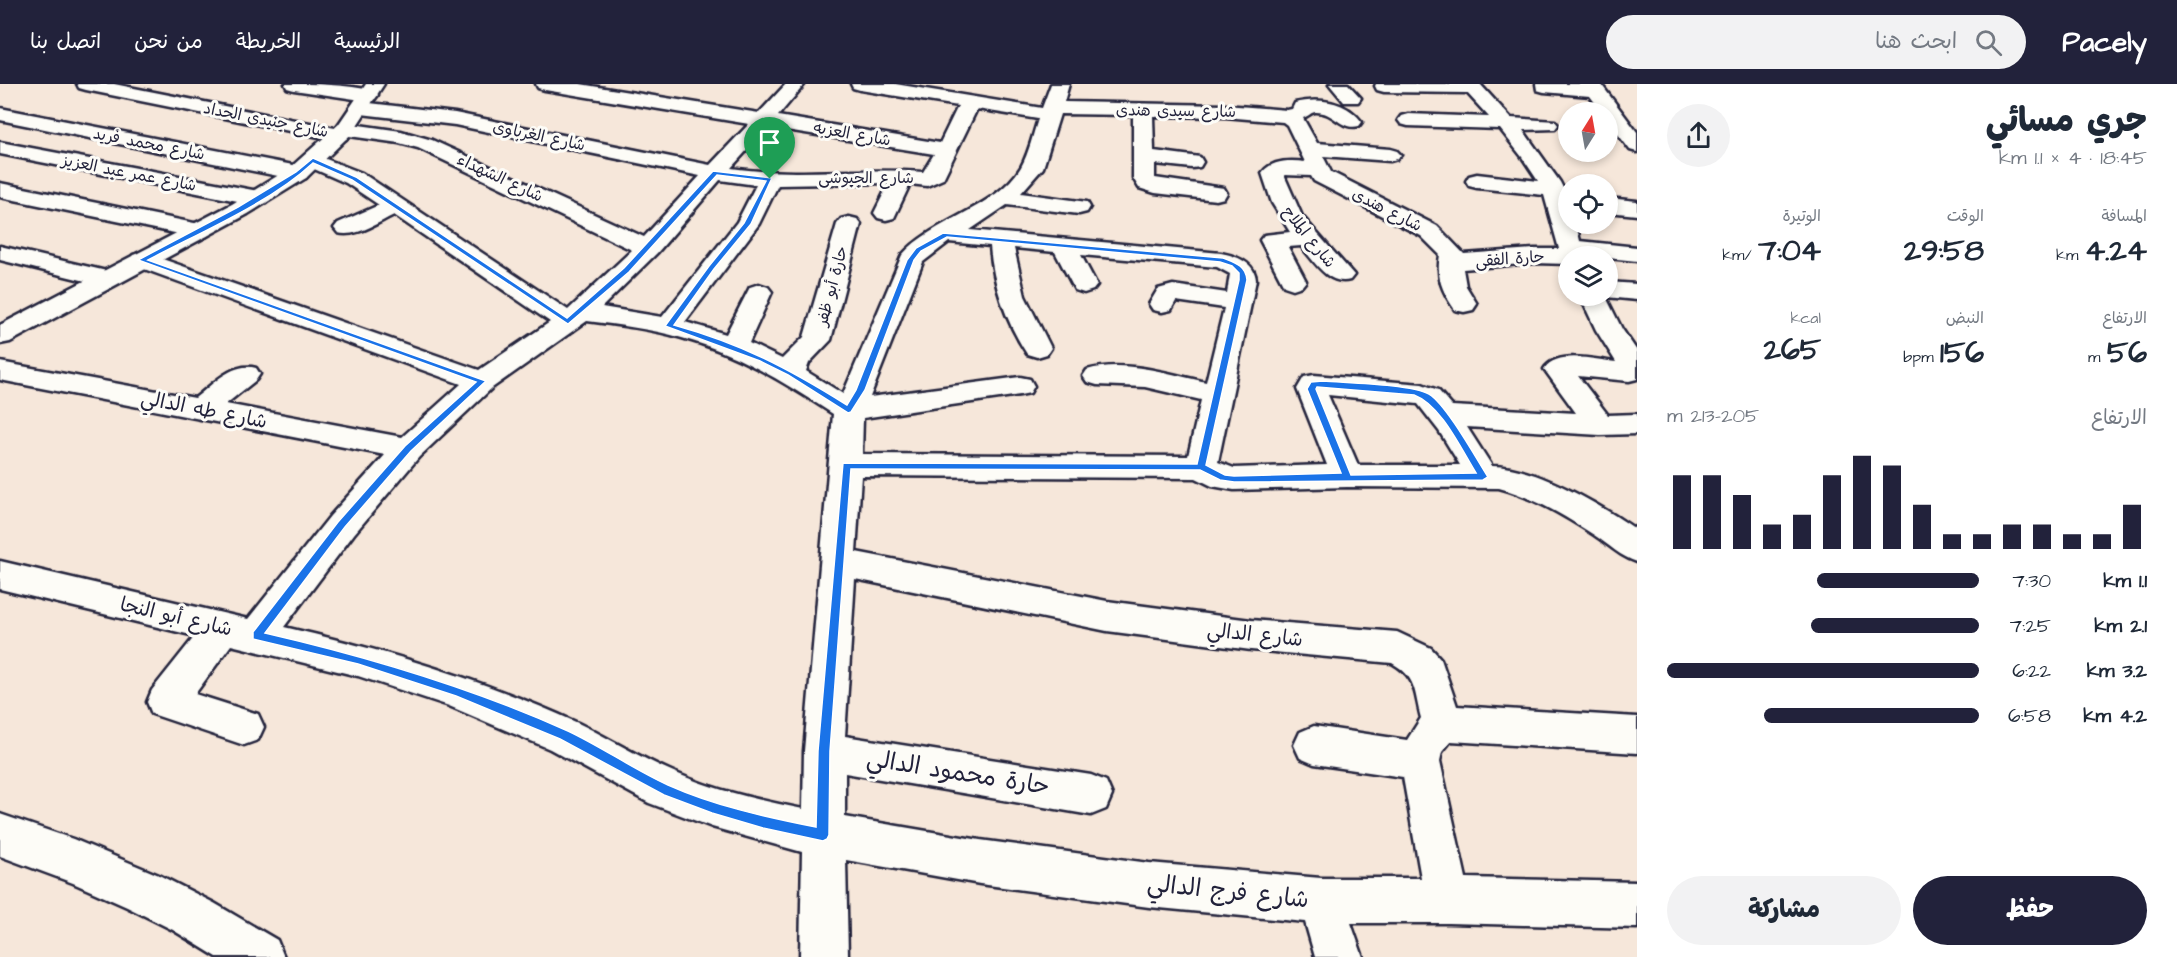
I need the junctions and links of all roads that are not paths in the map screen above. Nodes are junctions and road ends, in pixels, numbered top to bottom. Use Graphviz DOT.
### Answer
graph roads {
  1 [pos="86,84"];
  2 [pos="294,84"];
  3 [pos="545,84"];
  4 [pos="796,84"];
  5 [pos="860,84"];
  6 [pos="1472,85"];
  7 [pos="1544,86"];
  8 [pos="1593,87"];
  9 [pos="1388,89"];
  10 [pos="368,96"];
  11 [pos="970,102"];
  12 [pos="1055,102"];
  13 [pos="1143,110"];
  14 [pos="0,114"];
  15 [pos="764,119"];
  16 [pos="1292,119"];
  17 [pos="1408,120"];
  18 [pos="1352,122"];
  19 [pos="1467,123"];
  20 [pos="1505,123"];
  21 [pos="1548,125"];
  22 [pos="1629,127"];
  23 [pos="342,132"];
  24 [pos="1442,137"];
  25 [pos="1637,146"];
  26 [pos="0,148"];
  27 [pos="1308,149"];
  28 [pos="946,150"];
  29 [pos="1390,155"];
  30 [pos="1144,156"];
  31 [pos="1192,162"];
  32 [pos="305,167"];
  33 [pos="1317,170"];
  34 [pos="715,173"];
  35 [pos="903,176"];
  36 [pos="770,179"];
  37 [pos="1477,181"];
  38 [pos="0,190"];
  39 [pos="1216,193"];
  40 [pos="1558,193"];
  41 [pos="1558,196"];
  42 [pos="258,198"];
  43 [pos="1004,198"];
  44 [pos="395,206"];
  45 [pos="1618,206"];
  46 [pos="1079,207"];
  47 [pos="1637,208"];
  48 [pos="886,213"];
  49 [pos="849,224"];
  50 [pos="346,228"];
  51 [pos="199,231"];
  52 [pos="945,235"];
  53 [pos="1001,240"];
  54 [pos="1308,240"];
  55 [pos="1065,247"];
  56 [pos="648,248"];
  57 [pos="0,253"];
  58 [pos="1558,254"];
  59 [pos="1618,254"];
  60 [pos="1635,254"];
  61 [pos="142,260"];
  62 [pos="1450,263"];
  63 [pos="1341,275"];
  64 [pos="106,278"];
  65 [pos="1293,281"];
  66 [pos="1084,285"];
  67 [pos="1618,291"];
  68 [pos="759,292"];
  69 [pos="1637,292"];
  70 [pos="1238,302"];
  71 [pos="1162,304"];
  72 [pos="1464,304"];
  73 [pos="1598,306"];
  74 [pos="575,317"];
  75 [pos="669,326"];
  76 [pos="0,336"];
  77 [pos="734,347"];
  78 [pos="1037,348"];
  79 [pos="1635,366"];
  80 [pos="0,371"];
  81 [pos="791,373"];
  82 [pos="246,374"];
  83 [pos="1097,376"];
  84 [pos="482,381"];
  85 [pos="1020,386"];
  86 [pos="1217,394"];
  87 [pos="200,410"];
  88 [pos="848,410"];
  89 [pos="1450,424"];
  90 [pos="1637,424"];
  91 [pos="1600,425"];
  92 [pos="408,449"];
  93 [pos="846,465"];
  94 [pos="1201,467"];
  95 [pos="1347,476"];
  96 [pos="1483,477"];
  97 [pos="1633,542"];
  98 [pos="839,562"];
  99 [pos="0,575"];
  100 [pos="240,632"];
  101 [pos="1442,723"];
  102 [pos="244,727"];
  103 [pos="1637,735"];
  104 [pos="1314,745"];
  105 [pos="824,751"];
  106 [pos="1420,761"];
  107 [pos="1091,795"];
  108 [pos="0,835"];
  109 [pos="823,835"];
  110 [pos="1448,900"];
  111 [pos="1321,901"];
  112 [pos="1637,905"];
  113 [pos="260,957"];
  114 [pos="824,957"];
  115 [pos="1339,957"];
  1 -- 23 [label="street, شارع جنيدى الحداد"];
  2 -- 10 [label="street, شارع الغرباوى"];
  3 -- 15 [label="street, شارع العزبه"];
  4 -- 15 [label="street"];
  5 -- 11 [label="street, شارع سيدى هندى"];
  6 -- 9 [label="street"];
  6 -- 20 [label="street"];
  7 -- 8 [label="street"];
  8 -- 22 [label="street"];
  10 -- 23 [label="street"];
  10 -- 34 [label="street, شارع الغرباوى"];
  11 -- 12 [label="street, شارع سيدى هندى"];
  11 -- 28 [label="street, شارع الجيوشى"];
  12 -- 13 [label="street, شارع سيدى هندى"];
  12 -- 43 [label="street"];
  13 -- 16 [label="street, شارع سيدى هندى"];
  13 -- 30 [label="street"];
  14 -- 32 [label="street, شارع محمد فريد"];
  15 -- 28 [label="street, شارع العزبه"];
  15 -- 34 [label="street"];
  16 -- 18 [label="street"];
  16 -- 27 [label="street"];
  17 -- 19 [label="street"];
  19 -- 20 [label="street"];
  19 -- 24 [label="street"];
  20 -- 21 [label="street"];
  20 -- 40 [label="street"];
  22 -- 25 [label="street"];
  23 -- 32 [label="street"];
  23 -- 56 [label="street, شارع الشهداء"];
  26 -- 42 [label="street, شارع عمر عبد العزيز"];
  27 -- 29 [label="street"];
  27 -- 33 [label="street"];
  28 -- 35 [label="street, شارع الجيوشى"];
  30 -- 31 [label="street"];
  30 -- 39 [label="street"];
  32 -- 42 [label="street"];
  32 -- 44 [label="street, شارع محمد فريد"];
  33 -- 54 [label="street, شارع الملاح"];
  33 -- 62 [label="street, شارع هندى"];
  34 -- 36 [label="street, شارع الجيوشى"];
  34 -- 56 [label="street"];
  35 -- 36 [label="street, شارع الجيوشى"];
  35 -- 48 [label="street"];
  36 -- 75 [label="street"];
  37 -- 41 [label="street"];
  38 -- 51 [label="street"];
  42 -- 51 [label="street"];
  43 -- 46 [label="street"];
  43 -- 52 [label="street"];
  44 -- 50 [label="street"];
  44 -- 74 [label="street, شارع محمد فريد"];
  45 -- 47 [label="street"];
  49 -- 81 [label="street, حارة أبو ظفر"];
  51 -- 61 [label="street"];
  52 -- 53 [label="street"];
  52 -- 88 [label="street"];
  53 -- 55 [label="street"];
  53 -- 78 [label="street"];
  54 -- 63 [label="street, شارع الملاح"];
  54 -- 65 [label="street"];
  55 -- 66 [label="street"];
  55 -- 70 [label="street"];
  56 -- 74 [label="street"];
  57 -- 64 [label="street"];
  58 -- 62 [label="street, حارة الفقى"];
  59 -- 60 [label="street, حارة الفقى"];
  61 -- 64 [label="street"];
  61 -- 84 [label="street"];
  62 -- 72 [label="street, شارع هندى"];
  64 -- 76 [label="street"];
  67 -- 69 [label="street"];
  68 -- 77 [label="street"];
  70 -- 71 [label="street"];
  70 -- 86 [label="street"];
  73 -- 79 [label="street"];
  74 -- 75 [label="street"];
  74 -- 84 [label="street"];
  75 -- 77 [label="street"];
  77 -- 81 [label="street"];
  79 -- 91 [label="street"];
  80 -- 87 [label="street, شارع طه الدالي"];
  81 -- 88 [label="street"];
  82 -- 87 [label="street"];
  83 -- 86 [label="street"];
  84 -- 92 [label="street"];
  85 -- 88 [label="street"];
  86 -- 94 [label="street"];
  87 -- 92 [label="street, شارع طه الدالي"];
  88 -- 93 [label="street"];
  89 -- 91 [label="street"];
  89 -- 95 [label="street"];
  89 -- 96 [label="street"];
  90 -- 91 [label="street"];
  92 -- 100 [label="street"];
  93 -- 94 [label="street"];
  93 -- 98 [label="street"];
  94 -- 95 [label="street"];
  95 -- 96 [label="street"];
  96 -- 97 [label="street"];
  98 -- 101 [label="street, شارع الدالي"];
  98 -- 105 [label="street"];
  99 -- 100 [label="street, شارع أبو النجا"];
  100 -- 102 [label="street"];
  100 -- 109 [label="street, شارع أبو النجا"];
  101 -- 103 [label="street"];
  101 -- 106 [label="street"];
  104 -- 106 [label="street"];
  105 -- 107 [label="street, حارة محمود الدالي"];
  105 -- 109 [label="street"];
  106 -- 110 [label="street"];
  108 -- 113 [label="street"];
  109 -- 111 [label="street, شارع فرج الدالي"];
  109 -- 114 [label="street"];
  110 -- 111 [label="street, شارع فرج الدالي"];
  110 -- 112 [label="street, شارع فرج الدالي"];
  111 -- 115 [label="street"];
}
